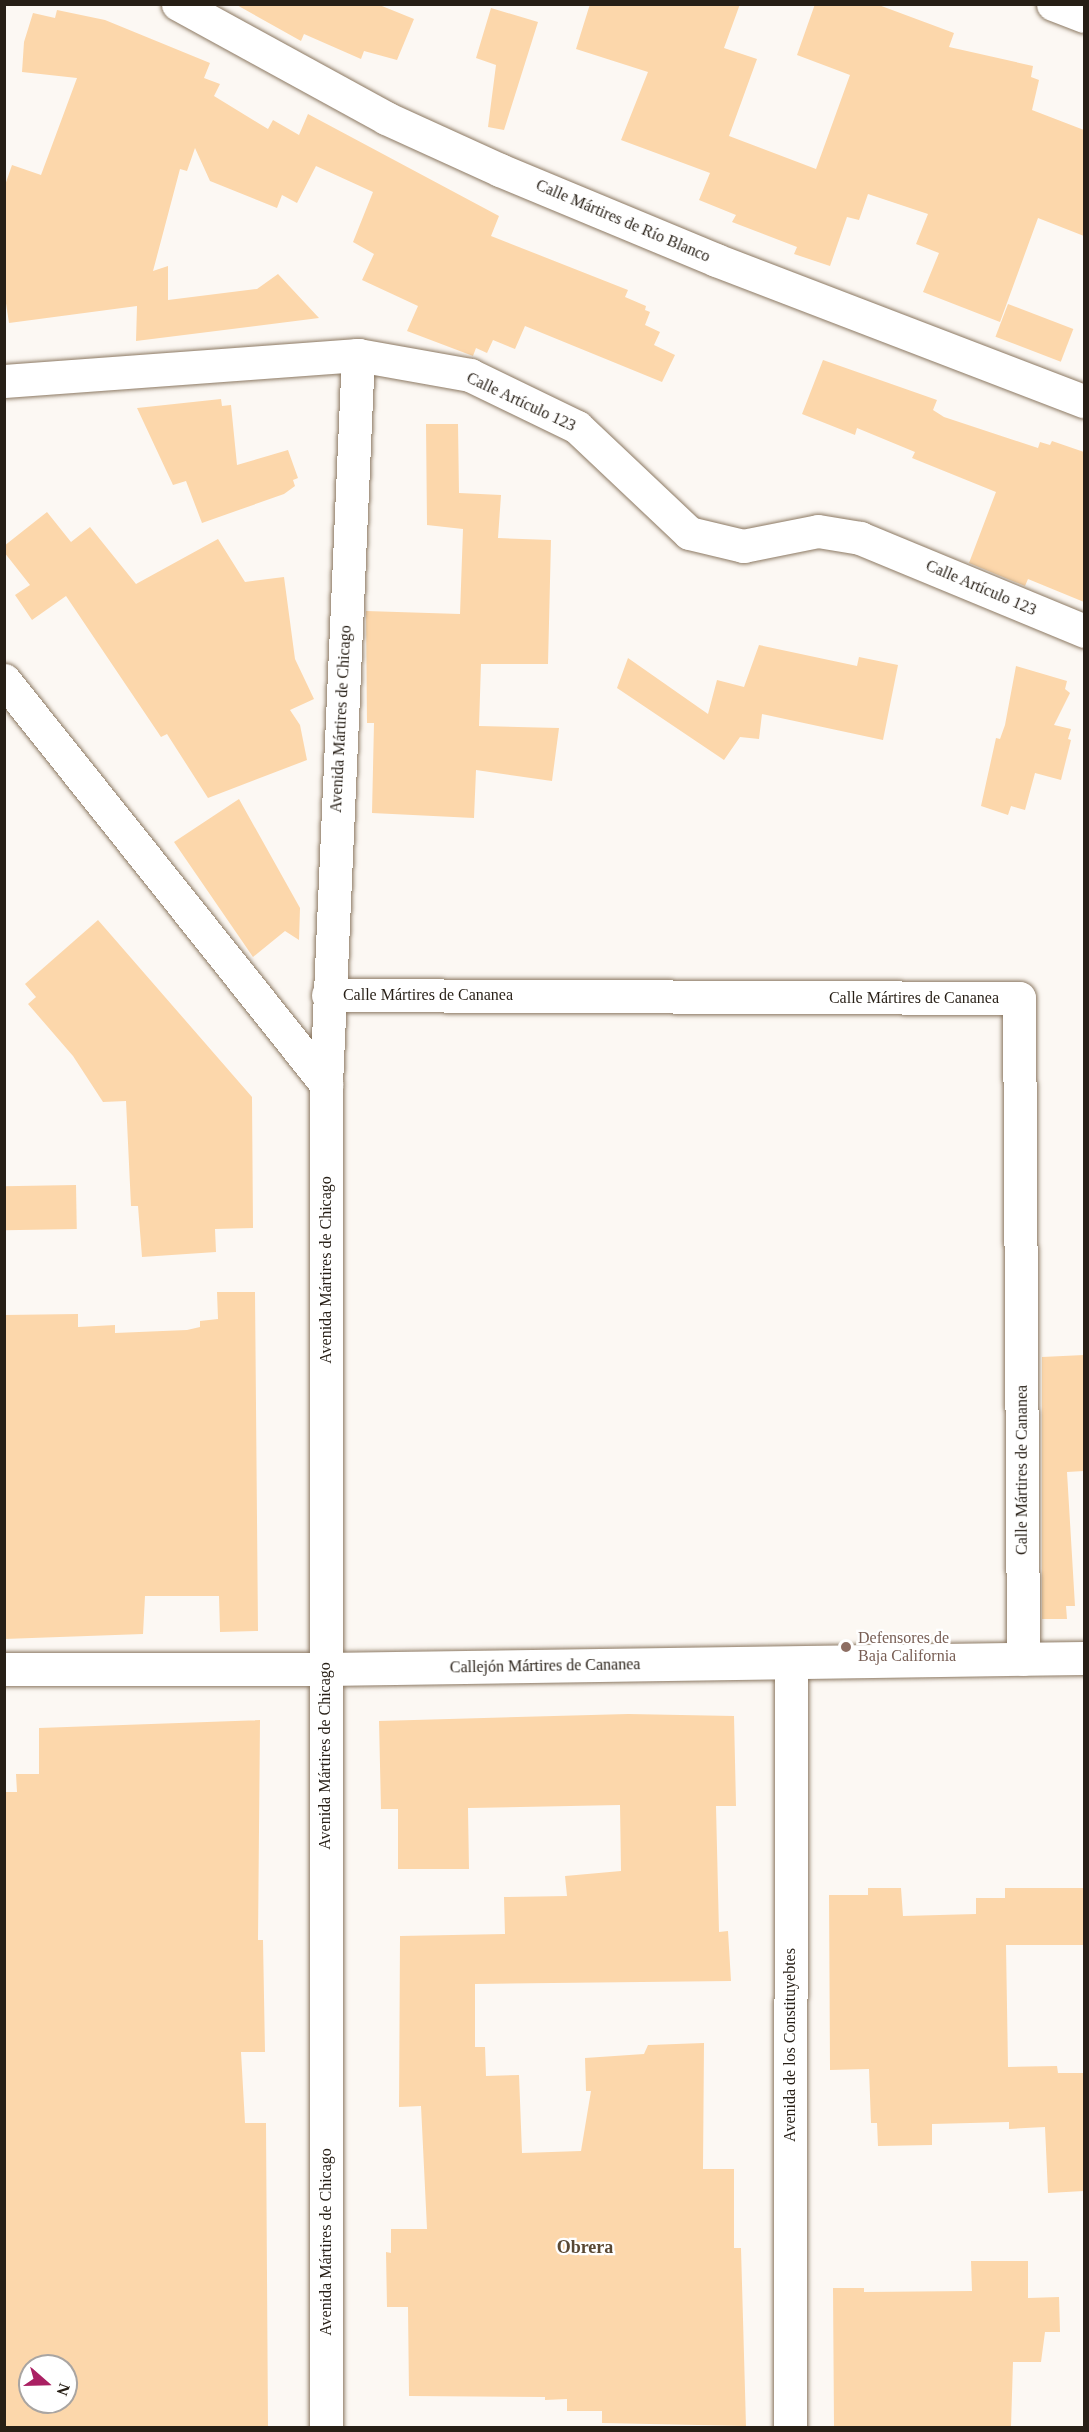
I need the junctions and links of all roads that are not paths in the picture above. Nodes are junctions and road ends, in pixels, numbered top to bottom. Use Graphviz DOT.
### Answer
graph roads {
  1 [pos="178,4"];
  2 [pos="1053,4"];
  3 [pos="1084,16"];
  4 [pos="358,355"];
  5 [pos="4,381"];
  6 [pos="1084,401"];
  7 [pos="1084,631"];
  8 [pos="4,681"];
  9 [pos="328,995"];
  10 [pos="326,1084"];
  11 [pos="1084,1658"];
  12 [pos="1023,1659"];
  13 [pos="791,1663"];
  14 [pos="4,1669"];
  15 [pos="325,1669"];
  16 [pos="326,2427"];
  17 [pos="790,2427"];
  1 -- 6 [label="street, Calle Mártires de Río Blanco"];
  2 -- 3 [label="street"];
  4 -- 5 [label="street, Calle Artículo 123"];
  4 -- 7 [label="street, Calle Artículo 123"];
  4 -- 9 [label="street, Avenida Mártires de Chicago"];
  8 -- 10 [label="street"];
  9 -- 10 [label="street, Avenida Mártires de Chicago"];
  9 -- 12 [label="street, Calle Mártires de Cananea"];
  10 -- 15 [label="street, Avenida Mártires de Chicago"];
  11 -- 12 [label="street, Callejón Mártires de Cananea"];
  12 -- 13 [label="street, Callejón Mártires de Cananea"];
  13 -- 15 [label="street, Callejón Mártires de Cananea"];
  13 -- 17 [label="street, Avenida de los Constituyebtes"];
  14 -- 15 [label="street, Callejón Mártires de Cananea"];
  15 -- 16 [label="street, Avenida Mártires de Chicago"];
}
